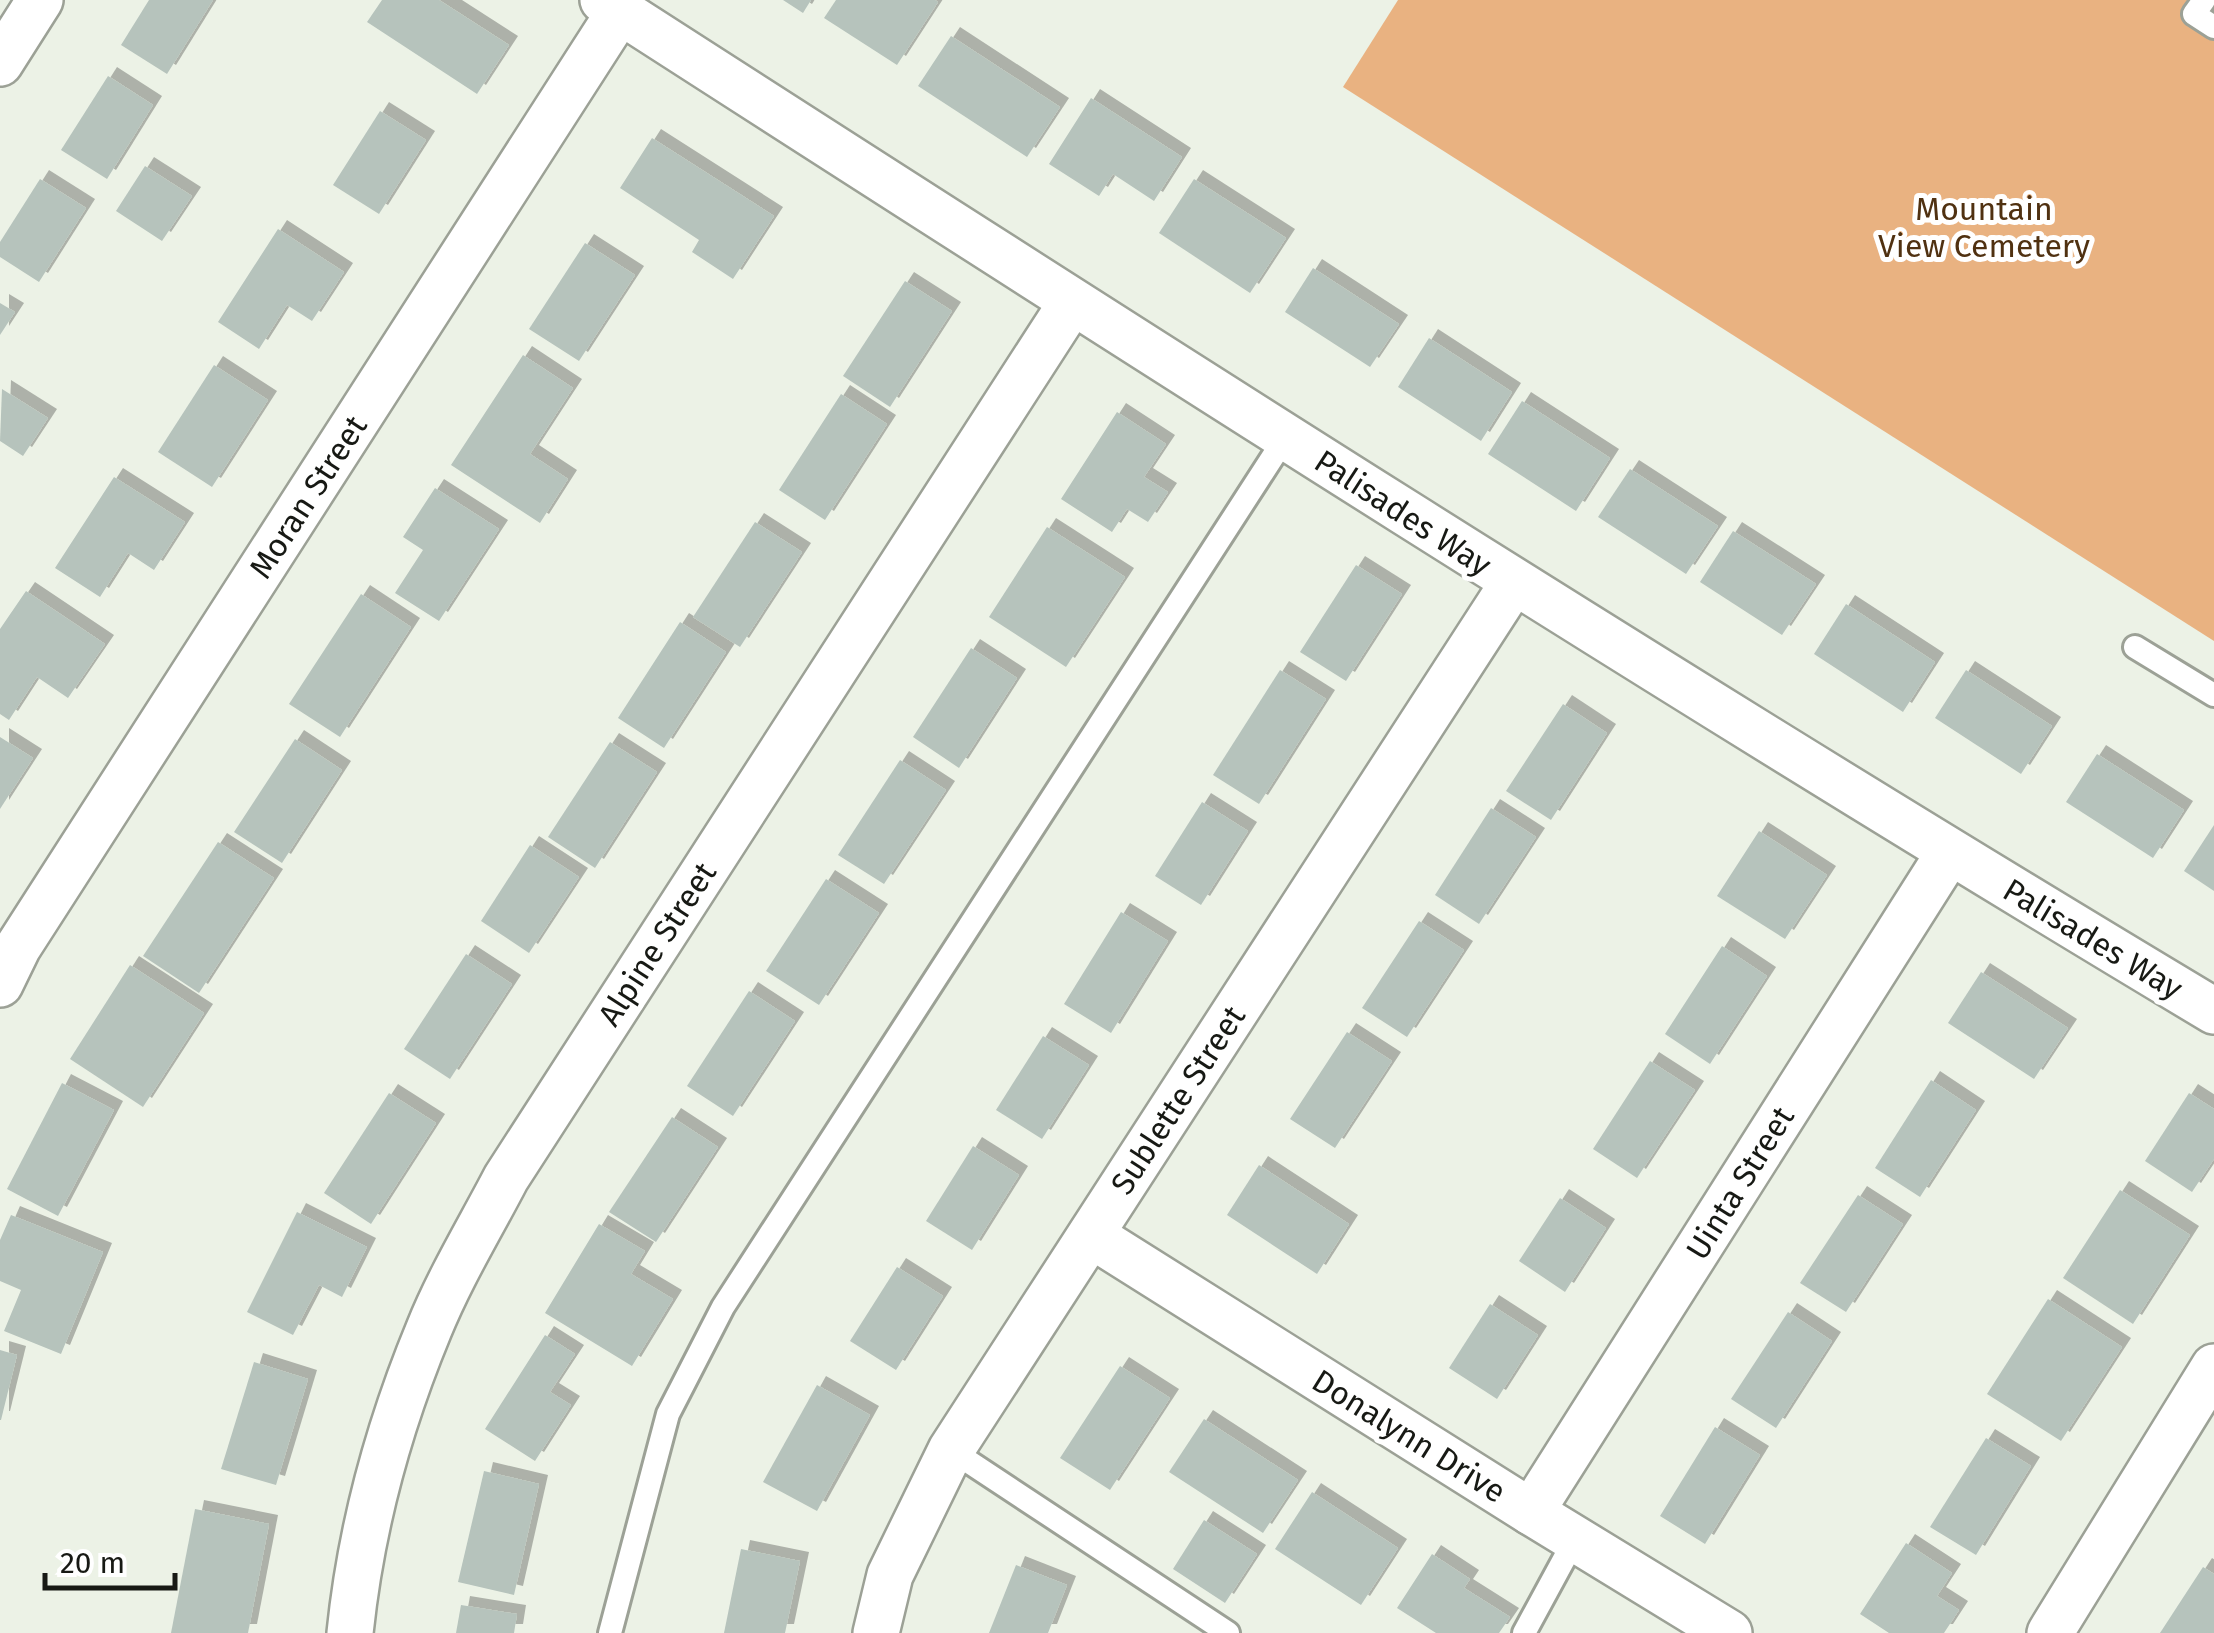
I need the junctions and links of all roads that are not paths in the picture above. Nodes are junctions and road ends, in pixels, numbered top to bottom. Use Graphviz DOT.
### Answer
graph roads {
  1 [pos="40,0"];
  2 [pos="2204,0"];
  3 [pos="611,6"];
  4 [pos="2214,27"];
  5 [pos="0,62"];
  6 [pos="1072,302"];
  7 [pos="1285,438"];
  8 [pos="1513,584"];
  9 [pos="2135,648"];
  10 [pos="2214,695"];
  11 [pos="1949,853"];
  12 [pos="0,984"];
  13 [pos="2214,1011"];
  14 [pos="1090,1235"];
  15 [pos="2214,1367"];
  16 [pos="952,1450"];
  17 [pos="1531,1512"];
  18 [pos="1575,1539"];
  19 [pos="350,1633"];
  20 [pos="610,1633"];
  21 [pos="876,1633"];
  22 [pos="1228,1633"];
  23 [pos="1524,1633"];
  24 [pos="1730,1633"];
  25 [pos="2050,1633"];
  1 -- 5 [label="street"];
  2 -- 4 [label="lane"];
  3 -- 6 [label="street, Palisades Way"];
  3 -- 12 [label="street, Moran Street"];
  6 -- 7 [label="street, Palisades Way"];
  6 -- 19 [label="street, Alpine Street"];
  7 -- 8 [label="street, Palisades Way"];
  7 -- 20 [label="lane"];
  8 -- 11 [label="street, Palisades Way"];
  8 -- 14 [label="street, Sublette Street"];
  9 -- 10 [label="lane"];
  11 -- 13 [label="street, Palisades Way"];
  11 -- 17 [label="street, Uinta Street"];
  14 -- 16 [label="street, Sublette Street"];
  14 -- 17 [label="street, Donalynn Drive"];
  15 -- 25 [label="street"];
  16 -- 21 [label="street, Sublette Street"];
  16 -- 22 [label="lane"];
  17 -- 18 [label="street, Donalynn Drive"];
  18 -- 23 [label="lane"];
  18 -- 24 [label="street, Donalynn Drive"];
}
